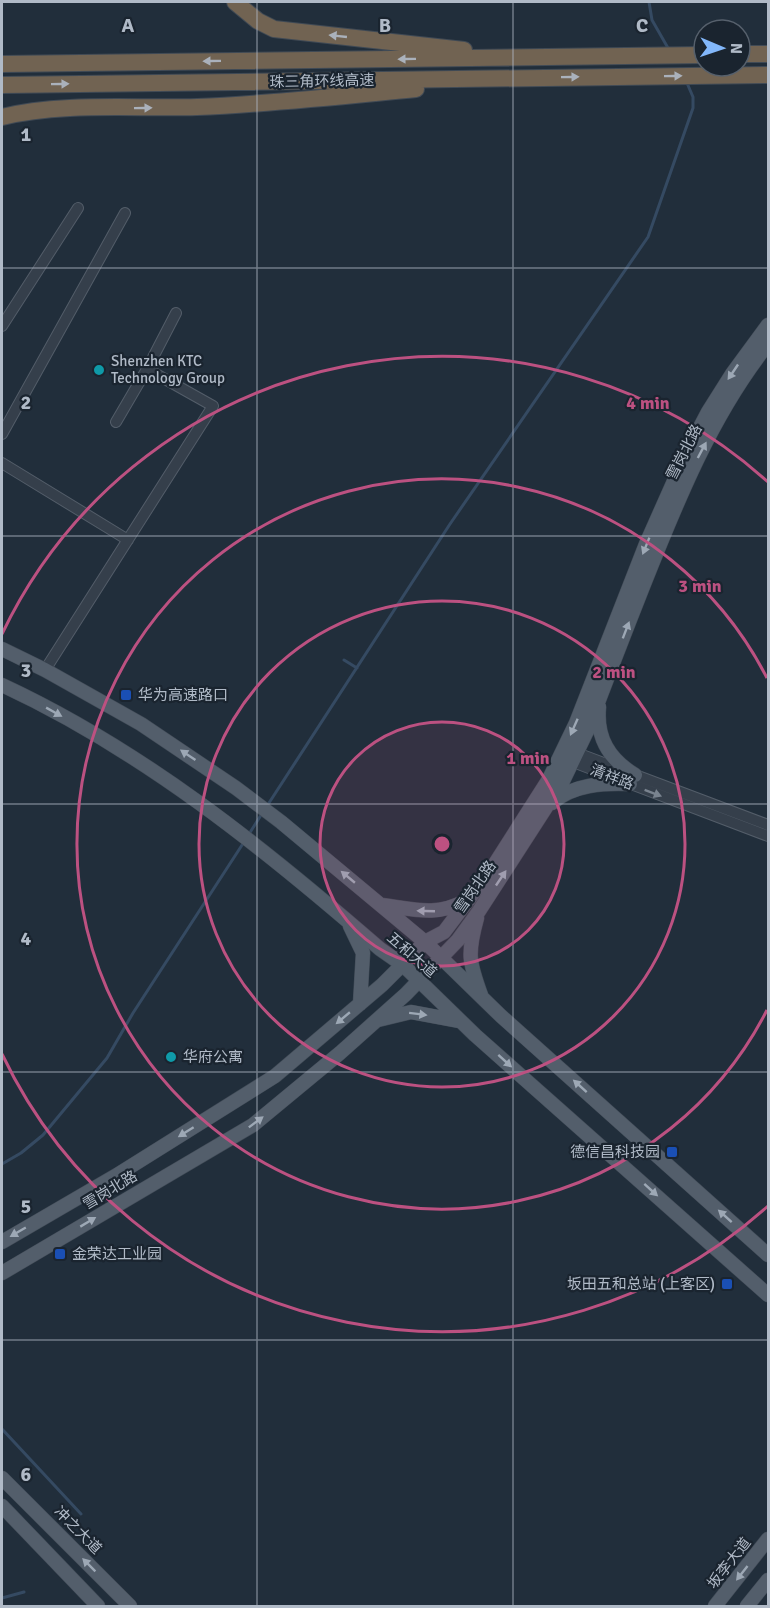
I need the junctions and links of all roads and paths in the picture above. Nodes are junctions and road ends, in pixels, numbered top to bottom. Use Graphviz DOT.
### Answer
graph roads {
  1 [pos="235,2"];
  2 [pos="752,54"];
  3 [pos="768,54"];
  4 [pos="692,56"];
  5 [pos="543,58"];
  6 [pos="2,64"];
  7 [pos="768,75"];
  8 [pos="543,78"];
  9 [pos="2,85"];
  10 [pos="2,117"];
  11 [pos="78,208"];
  12 [pos="125,213"];
  13 [pos="176,314"];
  14 [pos="768,325"];
  15 [pos="2,326"];
  16 [pos="768,344"];
  17 [pos="147,369"];
  18 [pos="116,422"];
  19 [pos="2,434"];
  20 [pos="2,463"];
  21 [pos="128,540"];
  22 [pos="2,649"];
  23 [pos="45,670"];
  24 [pos="2,685"];
  25 [pos="600,698"];
  26 [pos="563,752"];
  27 [pos="575,758"];
  28 [pos="633,779"];
  29 [pos="546,808"];
  30 [pos="768,825"];
  31 [pos="768,836"];
  32 [pos="470,899"];
  33 [pos="380,904"];
  34 [pos="479,911"];
  35 [pos="348,921"];
  36 [pos="425,942"];
  37 [pos="441,958"];
  38 [pos="403,965"];
  39 [pos="418,982"];
  40 [pos="482,997"];
  41 [pos="360,1004"];
  42 [pos="375,1021"];
  43 [pos="461,1022"];
  44 [pos="2,1242"];
  45 [pos="768,1255"];
  46 [pos="2,1273"];
  47 [pos="768,1295"];
  48 [pos="2,1478"];
  49 [pos="2,1506"];
  50 [pos="768,1539"];
  51 [pos="768,1580"];
  52 [pos="98,1606"];
  53 [pos="130,1606"];
  54 [pos="715,1606"];
  55 [pos="747,1606"];
  5 -- 1 [label="highway, one-way"];
  2 -- 3 [label="highway"];
  4 -- 5 [label="highway, 珠三角环线高速"];
  5 -- 6 [label="highway, 珠三角环线高速, one-way"];
  8 -- 7 [label="highway, 珠三角环线高速, one-way"];
  9 -- 8 [label="highway, 珠三角环线高速, one-way"];
  10 -- 8 [label="highway, one-way"];
  11 -- 15 [label="street"];
  12 -- 19 [label="street"];
  13 -- 17 [label="street"];
  14 -- 26 [label="main road, 雪岗北路, one-way"];
  25 -- 16 [label="main road, 雪岗北路, one-way"];
  17 -- 18 [label="street"];
  17 -- 21 [label="street"];
  20 -- 21 [label="street"];
  21 -- 23 [label="street"];
  22 -- 23 [label="main road, 五和大道"];
  33 -- 23 [label="main road, 五和大道, one-way"];
  24 -- 35 [label="main road, 五和大道, one-way"];
  25 -- 27 [label="main road, 雪岗北路"];
  25 -- 28 [label="main road"];
  26 -- 27 [label="street, 清祥路"];
  26 -- 32 [label="main road, 雪岗北路"];
  27 -- 28 [label="street, 清祥路"];
  27 -- 29 [label="main road, 雪岗北路"];
  28 -- 29 [label="main road"];
  28 -- 30 [label="street, 清祥路"];
  28 -- 31 [label="street, 清祥路, one-way"];
  34 -- 29 [label="main road, 雪岗北路, one-way"];
  32 -- 33 [label="main road, one-way"];
  32 -- 36 [label="main road, 雪岗北路"];
  33 -- 36 [label="main road, 五和大道"];
  34 -- 37 [label="main road, 雪岗北路"];
  34 -- 40 [label="main road"];
  35 -- 38 [label="main road, 五和大道"];
  35 -- 41 [label="main road"];
  36 -- 37 [label="main road, 五和大道"];
  36 -- 38 [label="main road, 雪岗北路"];
  37 -- 39 [label="main road, 雪岗北路"];
  37 -- 40 [label="main road, 五和大道"];
  38 -- 39 [label="main road, 五和大道"];
  38 -- 41 [label="main road, 雪岗北路"];
  39 -- 42 [label="main road, 雪岗北路"];
  39 -- 43 [label="main road, 五和大道"];
  45 -- 40 [label="main road, 五和大道, one-way"];
  41 -- 44 [label="main road, 雪岗北路, one-way"];
  42 -- 43 [label="main road, one-way"];
  46 -- 42 [label="main road, 雪岗北路, one-way"];
  43 -- 47 [label="main road, 五和大道, one-way"];
  53 -- 48 [label="main road, 冲之大道, one-way"];
  49 -- 52 [label="main road"];
  50 -- 54 [label="main road, 坂李大道, one-way"];
  51 -- 55 [label="main road"];
}
